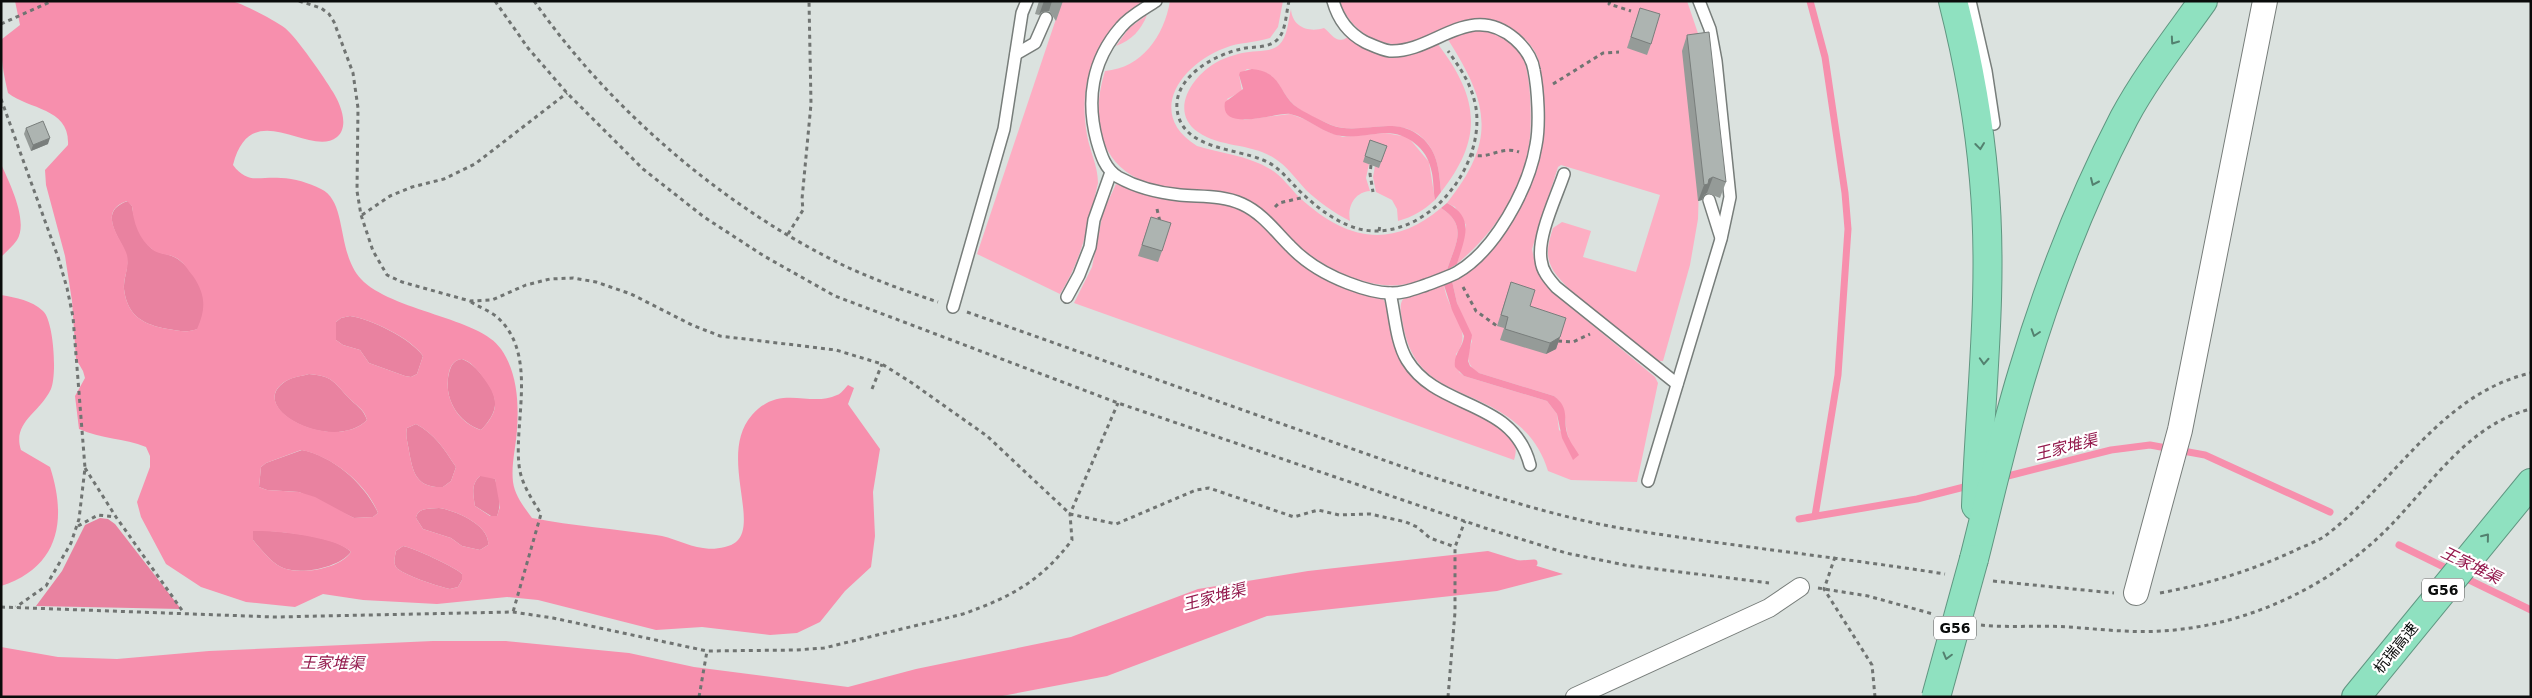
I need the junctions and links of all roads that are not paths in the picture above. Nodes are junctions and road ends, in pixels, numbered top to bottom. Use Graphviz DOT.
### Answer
graph roads {
  1 [pos="1027,1"];
  2 [pos="1156,1"];
  3 [pos="1333,1"];
  4 [pos="1699,1"];
  5 [pos="1953,1"];
  6 [pos="1970,1"];
  7 [pos="2203,1"];
  8 [pos="2265,1"];
  9 [pos="1046,18"];
  10 [pos="1016,54"];
  11 [pos="1994,124"];
  12 [pos="1111,172"];
  13 [pos="1564,174"];
  14 [pos="1709,200"];
  15 [pos="1721,239"];
  16 [pos="1390,294"];
  17 [pos="1067,297"];
  18 [pos="953,307"];
  19 [pos="1677,384"];
  20 [pos="1530,465"];
  21 [pos="1648,482"];
  22 [pos="2531,483"];
  23 [pos="1980,569"];
  24 [pos="1800,587"];
  25 [pos="2136,593"];
  26 [pos="1575,697"];
  27 [pos="1936,697"];
  28 [pos="2356,697"];
  1 -- 10 [label="lane"];
  2 -- 12 [label="lane"];
  3 -- 16 [label="lane"];
  4 -- 15 [label="lane"];
  5 -- 23 [label="highway, one-way"];
  6 -- 11 [label="lane"];
  7 -- 23 [label="highway, one-way"];
  8 -- 25 [label="street"];
  9 -- 10 [label="lane"];
  10 -- 18 [label="lane"];
  12 -- 16 [label="lane"];
  12 -- 17 [label="lane"];
  13 -- 19 [label="lane"];
  14 -- 15 [label="lane"];
  15 -- 19 [label="lane"];
  16 -- 20 [label="lane"];
  19 -- 21 [label="lane"];
  28 -- 22 [label="highway, 杭瑞高速 / G56, one-way"];
  23 -- 27 [label="highway, G56, one-way, bridge"];
  24 -- 26 [label="street"];
}
